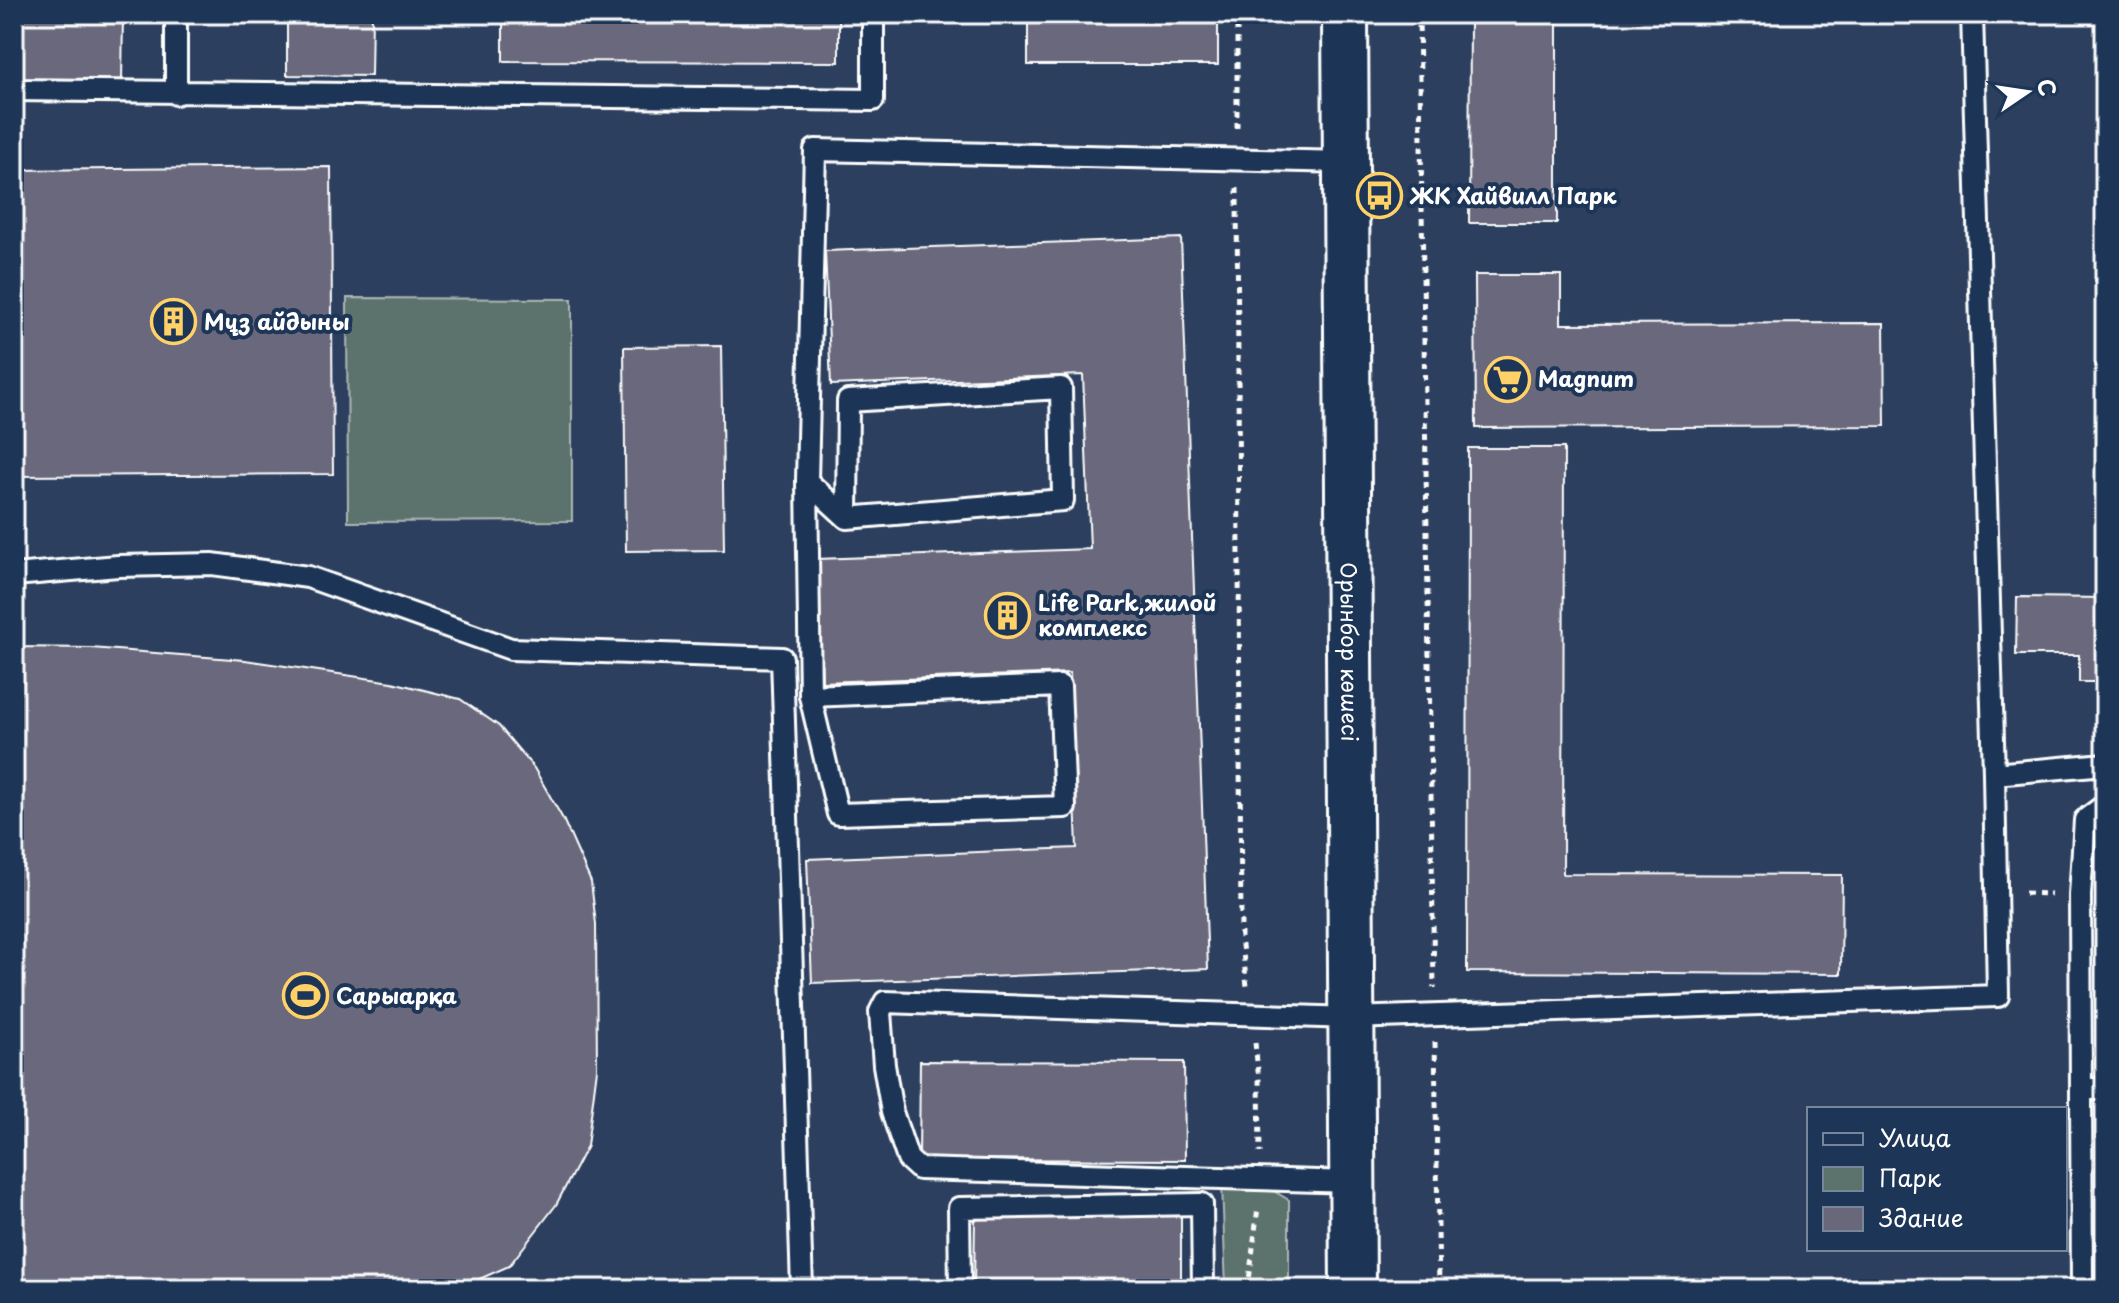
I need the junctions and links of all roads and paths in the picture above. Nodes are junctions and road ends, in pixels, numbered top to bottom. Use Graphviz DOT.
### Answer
graph roads {
  1 [pos="176,14"];
  2 [pos="873,14"];
  3 [pos="1237,14"];
  4 [pos="1345,14"];
  5 [pos="1419,14"];
  6 [pos="1972,14"];
  7 [pos="14,90"];
  8 [pos="176,94"];
  9 [pos="1237,159"];
  10 [pos="1346,162"];
  11 [pos="807,481"];
  12 [pos="847,518"];
  13 [pos="14,575"];
  14 [pos="810,696"];
  15 [pos="2105,764"];
  16 [pos="1994,774"];
  17 [pos="2105,805"];
  18 [pos="1996,892"];
  19 [pos="2080,895"];
  20 [pos="1251,1014"];
  21 [pos="1435,1015"];
  22 [pos="1351,1018"];
  23 [pos="2081,1089"];
  24 [pos="2105,1089"];
  25 [pos="1261,1179"];
  26 [pos="1352,1182"];
  27 [pos="802,1289"];
  28 [pos="960,1289"];
  29 [pos="1203,1289"];
  30 [pos="1248,1289"];
  31 [pos="1353,1289"];
  32 [pos="1439,1289"];
  33 [pos="2082,1289"];
  1 -- 8 [label="lane"];
  2 -- 8 [label="lane"];
  3 -- 9 [label="path"];
  4 -- 10 [label="street, Орынбор көшесі"];
  5 -- 21 [label="path"];
  6 -- 16 [label="lane"];
  7 -- 8 [label="lane"];
  9 -- 10 [label="lane"];
  9 -- 11 [label="lane"];
  9 -- 20 [label="path"];
  10 -- 22 [label="street, Орынбор көшесі"];
  11 -- 12 [label="lane"];
  11 -- 14 [label="lane"];
  12 -- 12 [label="lane"];
  13 -- 27 [label="lane"];
  14 -- 14 [label="lane"];
  15 -- 16 [label="lane"];
  16 -- 18 [label="lane"];
  17 -- 19 [label="lane"];
  18 -- 19 [label="path"];
  18 -- 21 [label="lane"];
  19 -- 23 [label="lane"];
  20 -- 22 [label="lane"];
  20 -- 25 [label="path"];
  20 -- 25 [label="lane"];
  21 -- 22 [label="lane"];
  21 -- 32 [label="path"];
  22 -- 26 [label="street, Орынбор көшесі"];
  23 -- 24 [label="lane"];
  23 -- 33 [label="lane"];
  25 -- 26 [label="lane"];
  25 -- 30 [label="path"];
  26 -- 31 [label="street, Орынбор көшесі"];
  28 -- 29 [label="lane"];
}
